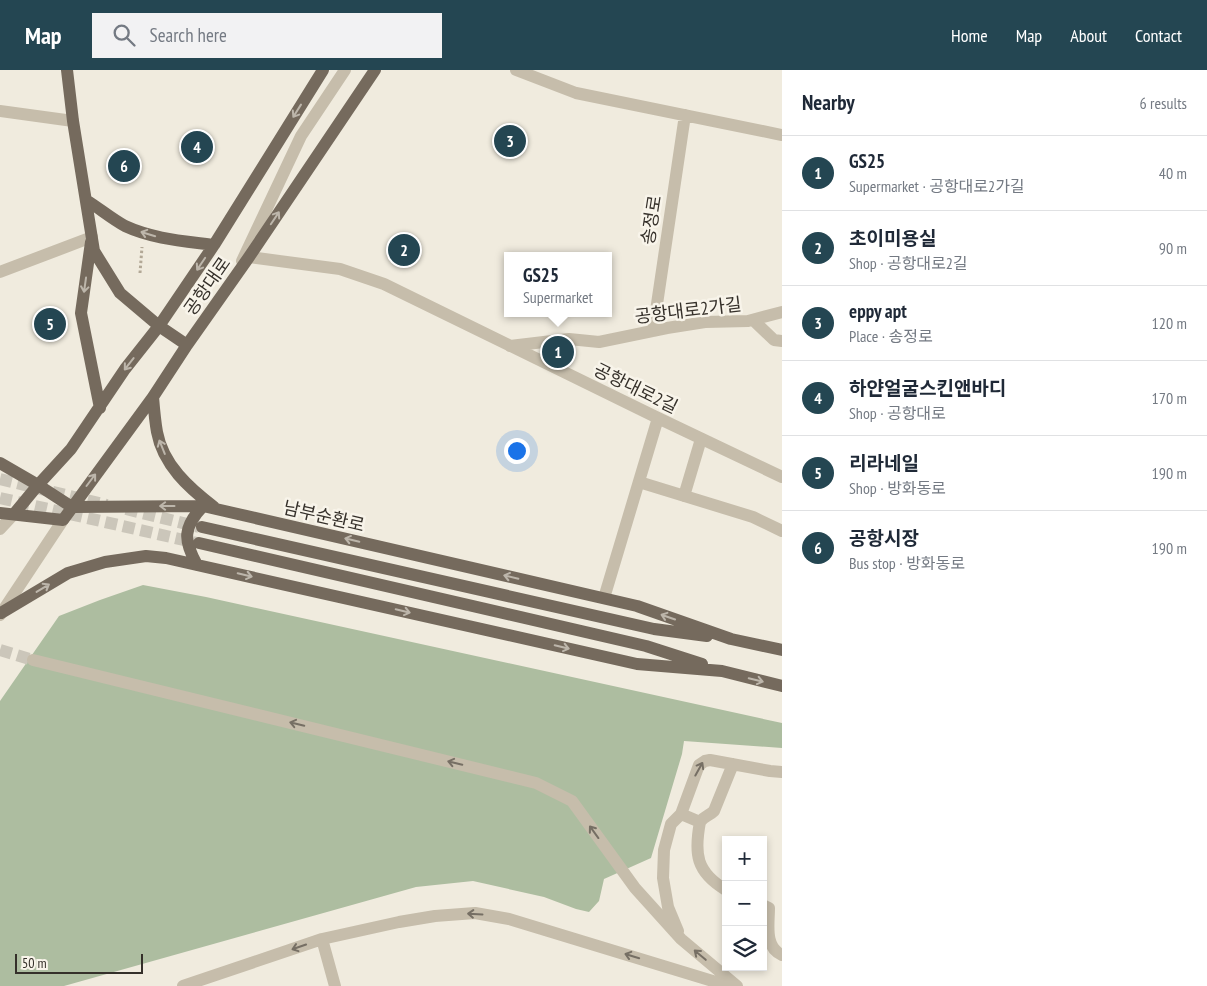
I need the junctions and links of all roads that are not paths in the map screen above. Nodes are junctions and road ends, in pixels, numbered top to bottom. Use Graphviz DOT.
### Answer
graph roads {
  1 [pos="67,70"];
  2 [pos="323,70"];
  3 [pos="345,70"];
  4 [pos="375,70"];
  5 [pos="516,70"];
  6 [pos="0,111"];
  7 [pos="685,115"];
  8 [pos="73,121"];
  9 [pos="782,134"];
  10 [pos="86,200"];
  11 [pos="92,237"];
  12 [pos="214,245"];
  13 [pos="249,257"];
  14 [pos="0,272"];
  15 [pos="233,279"];
  16 [pos="782,312"];
  17 [pos="753,320"];
  18 [pos="159,326"];
  19 [pos="652,331"];
  20 [pos="782,341"];
  21 [pos="187,344"];
  22 [pos="510,346"];
  23 [pos="153,397"];
  24 [pos="100,408"];
  25 [pos="658,418"];
  26 [pos="700,439"];
  27 [pos="0,463"];
  28 [pos="782,478"];
  29 [pos="639,482"];
  30 [pos="38,484"];
  31 [pos="684,496"];
  32 [pos="72,507"];
  33 [pos="210,508"];
  34 [pos="0,513"];
  35 [pos="14,514"];
  36 [pos="63,520"];
  37 [pos="202,527"];
  38 [pos="0,529"];
  39 [pos="782,531"];
  40 [pos="199,543"];
  41 [pos="197,565"];
  42 [pos="604,598"];
  43 [pos="1,614"];
  44 [pos="731,639"];
  45 [pos="782,650"];
  46 [pos="33,660"];
  47 [pos="722,671"];
  48 [pos="782,686"];
  49 [pos="733,764"];
  50 [pos="782,772"];
  51 [pos="681,814"];
  52 [pos="700,822"];
  53 [pos="722,887"];
  54 [pos="767,907"];
  55 [pos="322,939"];
  56 [pos="682,939"];
  57 [pos="782,956"];
  58 [pos="183,986"];
  59 [pos="335,986"];
  60 [pos="729,986"];
  61 [pos="737,986"];
  1 -- 8 [label="main road"];
  2 -- 12 [label="main road, 공항대로, one-way"];
  3 -- 15 [label="street"];
  13 -- 4 [label="main road, 공항대로, one-way"];
  5 -- 7 [label="street"];
  6 -- 8 [label="street"];
  7 -- 9 [label="street"];
  7 -- 19 [label="street, 송정로"];
  8 -- 10 [label="main road"];
  10 -- 11 [label="main road"];
  12 -- 10 [label="main road, one-way"];
  11 -- 14 [label="street"];
  11 -- 18 [label="main road"];
  11 -- 24 [label="main road, one-way"];
  12 -- 18 [label="main road, 공항대로, one-way"];
  13 -- 15 [label="main road, 공항대로"];
  13 -- 22 [label="street, 공항대로2길"];
  15 -- 21 [label="main road, 공항대로"];
  16 -- 17 [label="street, 공항대로2가길"];
  17 -- 19 [label="street, 공항대로2가길"];
  17 -- 20 [label="street"];
  18 -- 21 [label="main road"];
  18 -- 24 [label="main road, 공항대로, one-way"];
  19 -- 22 [label="street, 공항대로2가길"];
  21 -- 23 [label="main road, 공항대로"];
  22 -- 25 [label="street, 공항대로2길"];
  32 -- 23 [label="main road, 공항대로, one-way"];
  33 -- 23 [label="main road, one-way"];
  24 -- 30 [label="main road, 공항대로"];
  25 -- 26 [label="street, 공항대로2길"];
  25 -- 29 [label="street"];
  26 -- 28 [label="street, 공항대로2길"];
  26 -- 31 [label="street"];
  27 -- 30 [label="main road"];
  29 -- 31 [label="street"];
  29 -- 42 [label="street"];
  30 -- 32 [label="main road"];
  30 -- 35 [label="main road, 공항대로"];
  31 -- 39 [label="street"];
  33 -- 32 [label="main road, 남부순환로, one-way"];
  32 -- 36 [label="main road, 공항대로"];
  33 -- 41 [label="main road"];
  42 -- 33 [label="main road, 남부순환로, one-way"];
  34 -- 35 [label="main road"];
  35 -- 36 [label="main road"];
  35 -- 38 [label="street"];
  36 -- 43 [label="street"];
  37 -- 44 [label="main road, 남부순환로"];
  40 -- 47 [label="main road"];
  43 -- 41 [label="main road, one-way"];
  41 -- 47 [label="main road, one-way"];
  44 -- 42 [label="main road, 남부순환로, one-way"];
  44 -- 45 [label="main road, 남부순환로"];
  56 -- 46 [label="street, one-way"];
  47 -- 48 [label="main road, one-way"];
  49 -- 50 [label="street"];
  51 -- 49 [label="street, one-way"];
  49 -- 52 [label="street"];
  51 -- 52 [label="street"];
  51 -- 56 [label="street"];
  52 -- 53 [label="street"];
  54 -- 57 [label="street"];
  55 -- 58 [label="street, one-way"];
  55 -- 59 [label="street"];
  60 -- 55 [label="street, one-way"];
  61 -- 56 [label="street, one-way"];
}
